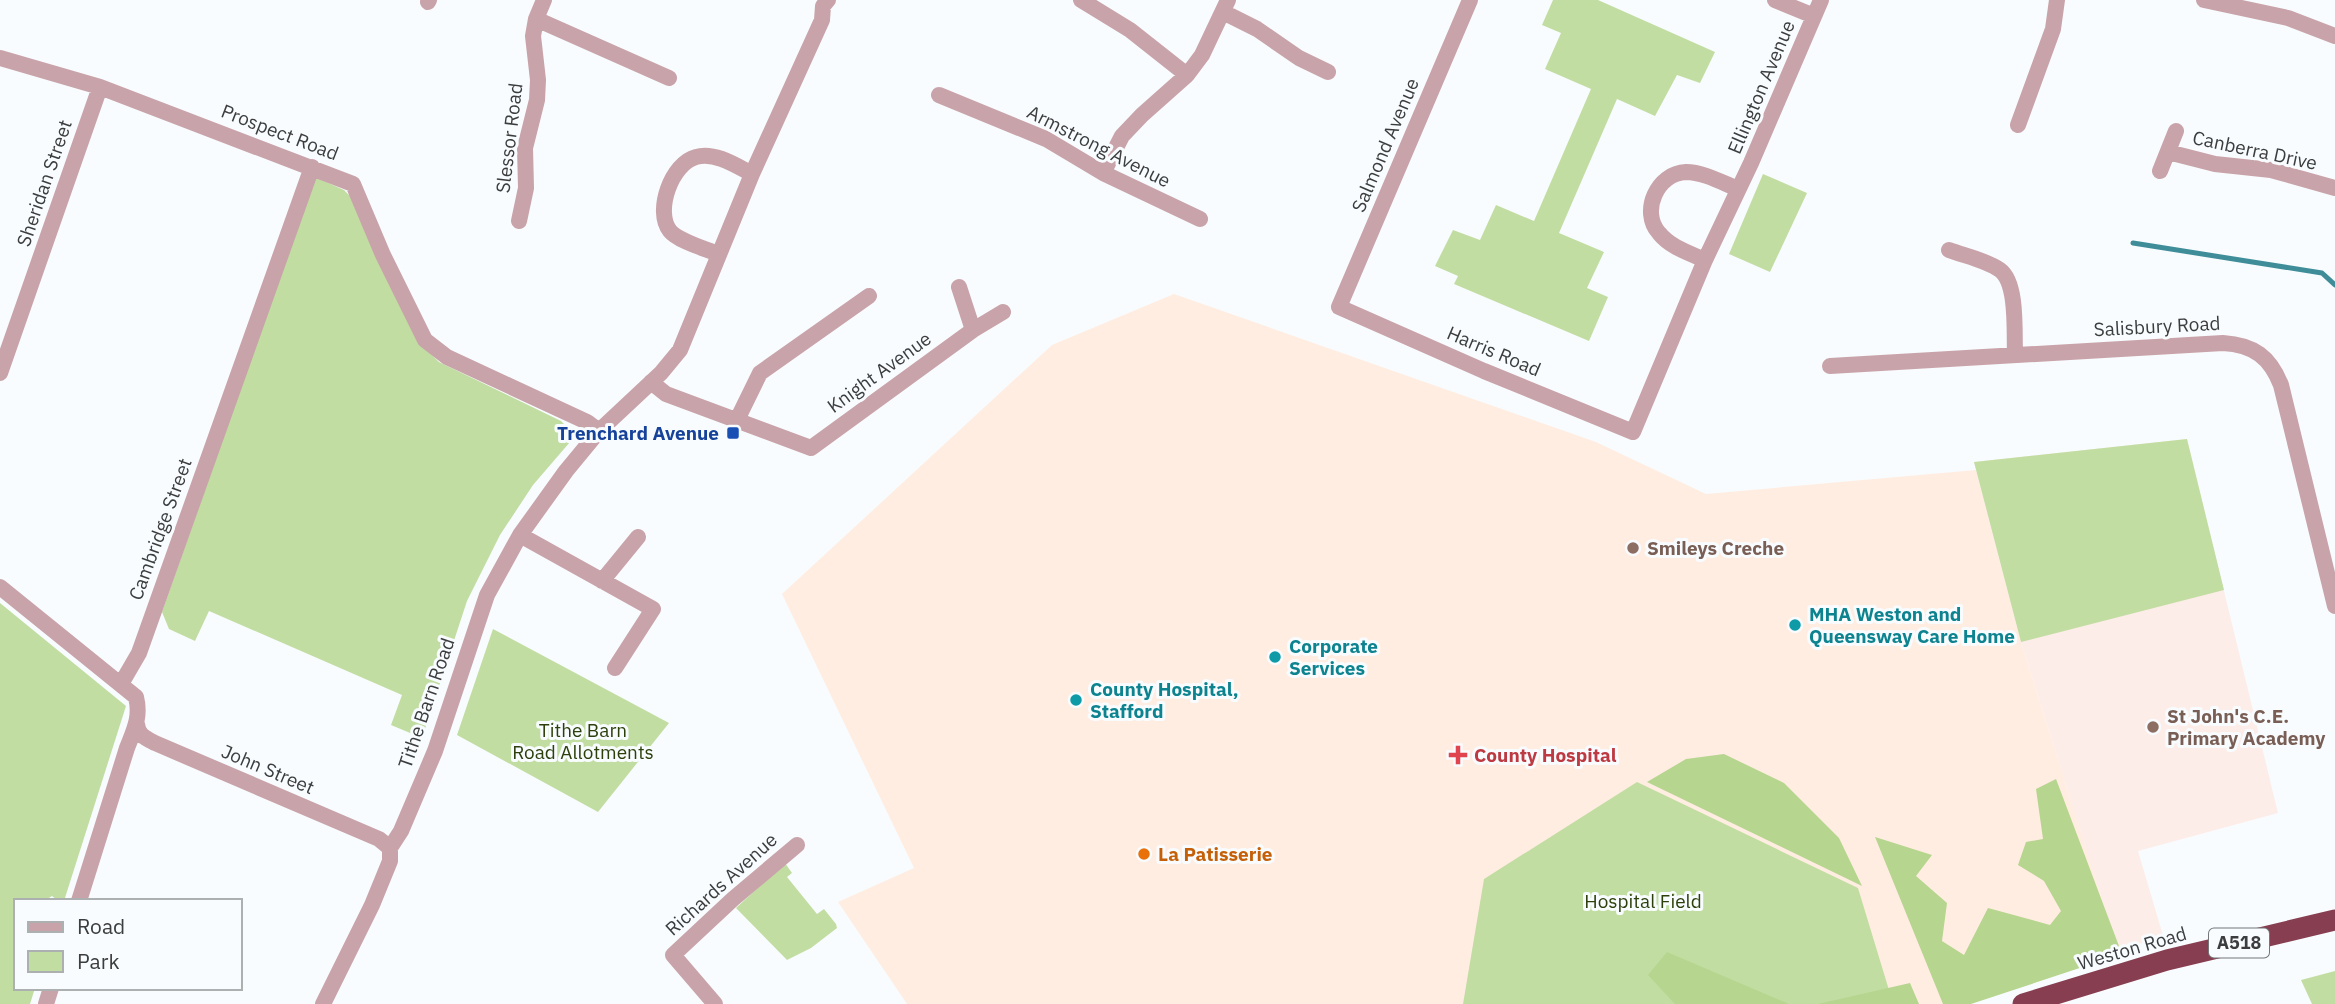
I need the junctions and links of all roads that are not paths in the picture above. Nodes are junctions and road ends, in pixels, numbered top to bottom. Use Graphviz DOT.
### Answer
graph roads {
  1 [pos="544,0"];
  2 [pos="1082,0"];
  3 [pos="1470,0"];
  4 [pos="1775,0"];
  5 [pos="1821,0"];
  6 [pos="2057,0"];
  7 [pos="2204,0"];
  8 [pos="823,2"];
  9 [pos="1225,6"];
  10 [pos="1814,16"];
  11 [pos="536,19"];
  12 [pos="2335,36"];
  13 [pos="0,58"];
  14 [pos="1328,72"];
  15 [pos="1187,75"];
  16 [pos="668,78"];
  17 [pos="100,87"];
  18 [pos="939,95"];
  19 [pos="2018,125"];
  20 [pos="2176,131"];
  21 [pos="2168,152"];
  22 [pos="312,167"];
  23 [pos="2160,171"];
  24 [pos="1103,173"];
  25 [pos="752,174"];
  26 [pos="2335,188"];
  27 [pos="1738,189"];
  28 [pos="1200,219"];
  29 [pos="519,221"];
  30 [pos="1949,250"];
  31 [pos="718,254"];
  32 [pos="1705,260"];
  33 [pos="959,286"];
  34 [pos="869,296"];
  35 [pos="1339,307"];
  36 [pos="1003,312"];
  37 [pos="973,330"];
  38 [pos="2015,355"];
  39 [pos="1830,366"];
  40 [pos="0,373"];
  41 [pos="651,382"];
  42 [pos="737,420"];
  43 [pos="599,431"];
  44 [pos="1633,432"];
  45 [pos="520,535"];
  46 [pos="638,537"];
  47 [pos="602,581"];
  48 [pos="0,587"];
  49 [pos="2335,606"];
  50 [pos="615,668"];
  51 [pos="121,684"];
  52 [pos="137,724"];
  53 [pos="797,845"];
  54 [pos="390,848"];
  55 [pos="80,899"];
  56 [pos="2335,920"];
  57 [pos="323,1004"];
  58 [pos="715,1004"];
  59 [pos="2023,1004"];
  1 -- 11 [label="street, Slessor Road"];
  2 -- 15 [label="street"];
  3 -- 35 [label="street, Salmond Avenue"];
  4 -- 10 [label="street"];
  5 -- 10 [label="street, Ellington Avenue"];
  6 -- 19 [label="street"];
  7 -- 12 [label="street"];
  8 -- 25 [label="street"];
  9 -- 14 [label="street"];
  9 -- 15 [label="street"];
  10 -- 27 [label="street, Ellington Avenue"];
  11 -- 16 [label="street"];
  11 -- 29 [label="street, Slessor Road"];
  13 -- 17 [label="street, Prospect Road"];
  15 -- 24 [label="street"];
  17 -- 22 [label="street, Prospect Road"];
  17 -- 40 [label="street, Sheridan Street"];
  18 -- 24 [label="street, Armstrong Avenue"];
  20 -- 21 [label="street, Canberra Drive"];
  21 -- 23 [label="street, Canberra Drive"];
  21 -- 26 [label="street, Canberra Drive"];
  22 -- 43 [label="street, Prospect Road"];
  22 -- 51 [label="street, Cambridge Street"];
  24 -- 28 [label="street, Armstrong Avenue"];
  25 -- 31 [label="street"];
  25 -- 31 [label="street"];
  27 -- 32 [label="street, Ellington Avenue"];
  27 -- 32 [label="street"];
  30 -- 38 [label="street"];
  31 -- 41 [label="street"];
  32 -- 44 [label="street, Ellington Avenue"];
  33 -- 37 [label="street"];
  34 -- 42 [label="street"];
  35 -- 44 [label="street, Harris Road"];
  36 -- 37 [label="street, Knight Avenue"];
  37 -- 42 [label="street, Knight Avenue"];
  38 -- 39 [label="street, Salisbury Road"];
  38 -- 49 [label="street, Salisbury Road"];
  41 -- 42 [label="street"];
  41 -- 43 [label="street"];
  43 -- 45 [label="street, Tithe Barn Road"];
  45 -- 47 [label="street"];
  45 -- 54 [label="street, Tithe Barn Road"];
  46 -- 47 [label="street"];
  47 -- 50 [label="street"];
  48 -- 51 [label="street"];
  51 -- 52 [label="street"];
  52 -- 54 [label="street, John Street"];
  52 -- 55 [label="street"];
  53 -- 58 [label="street, Richards Avenue"];
  54 -- 57 [label="street, Tithe Barn Road"];
  56 -- 59 [label="highway, Weston Road / A518"];
}
